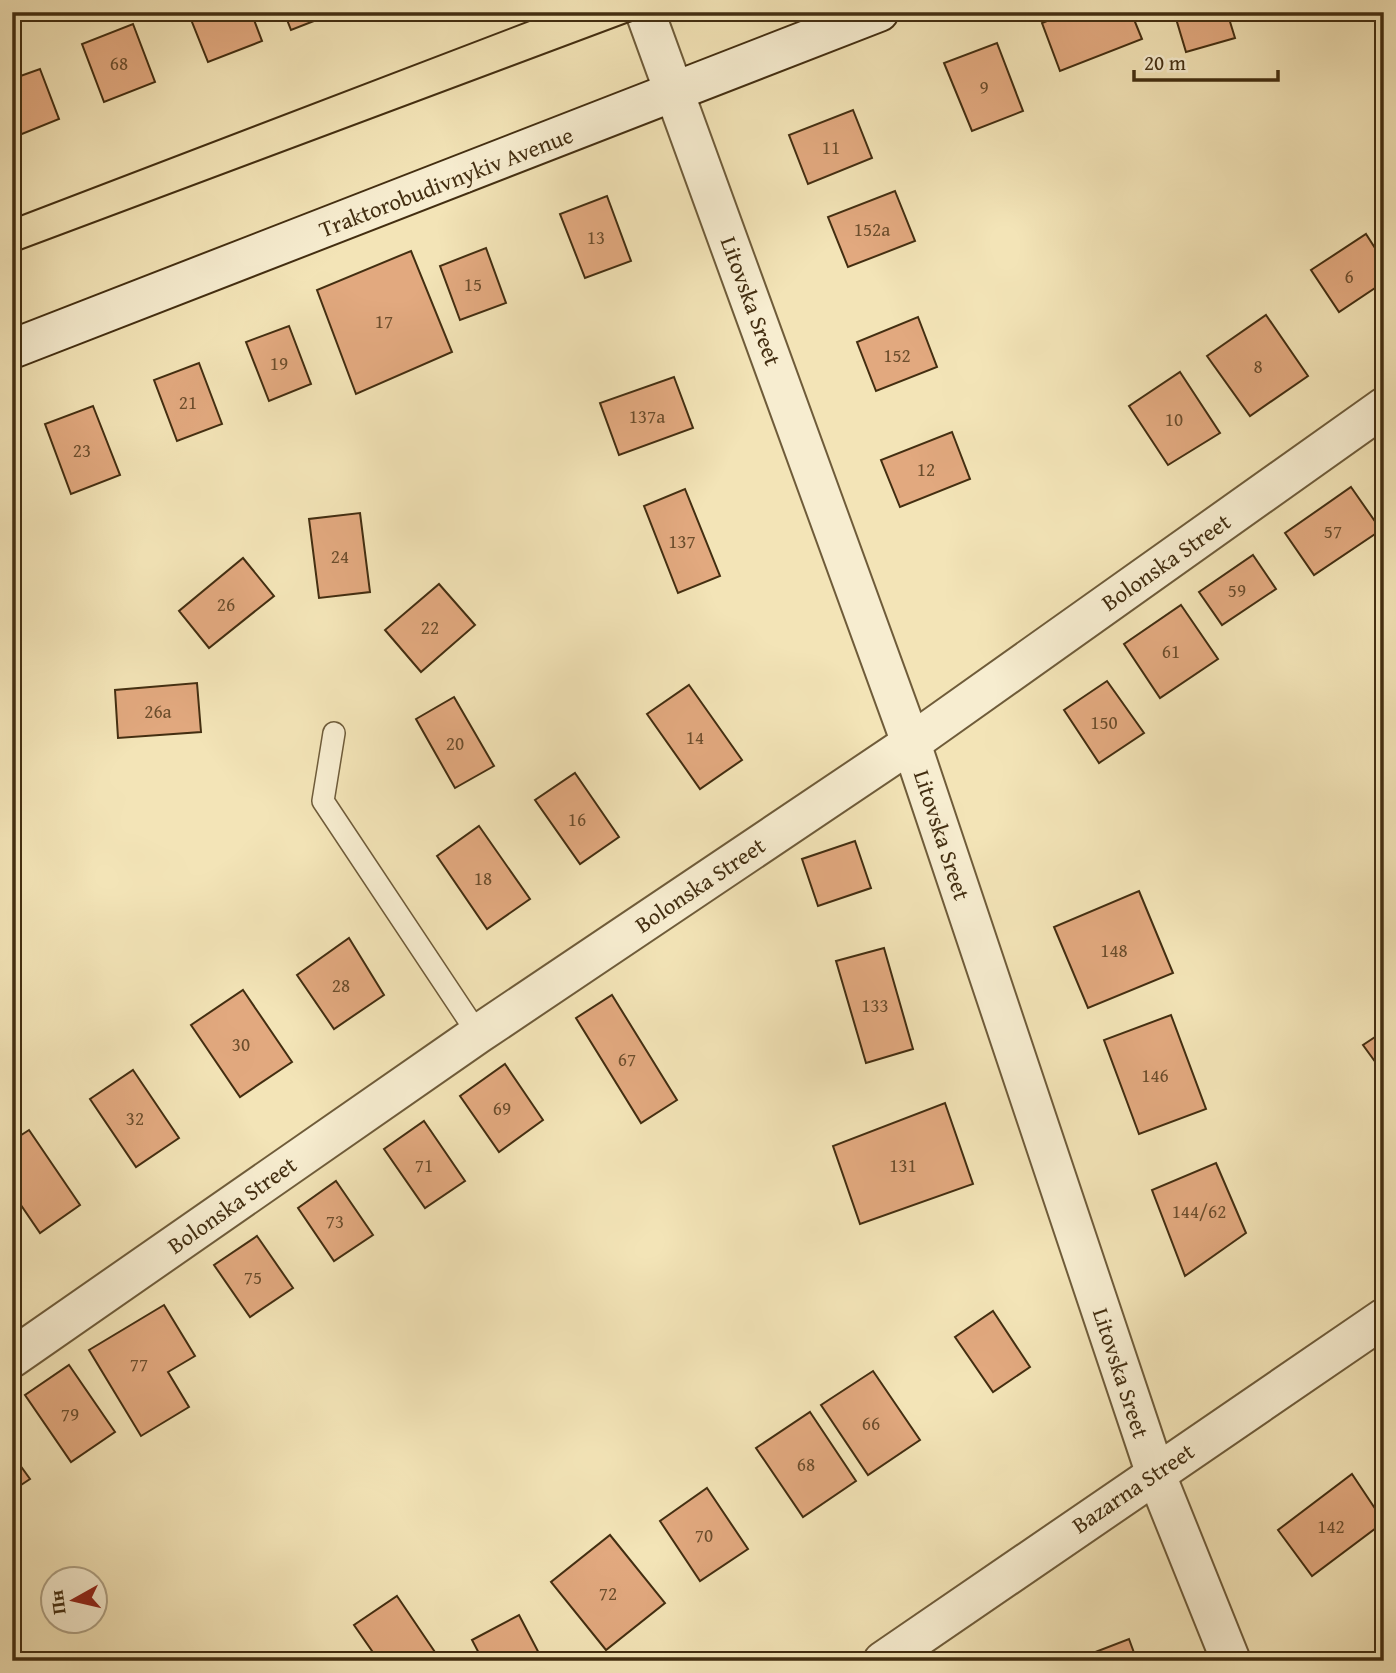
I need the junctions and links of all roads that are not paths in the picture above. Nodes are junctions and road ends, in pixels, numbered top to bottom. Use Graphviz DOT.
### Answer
graph roads {
  1 [pos="645,12"];
  2 [pos="878,12"];
  3 [pos="675,94"];
  4 [pos="12,349"];
  5 [pos="1384,407"];
  6 [pos="334,733"];
  7 [pos="911,743"];
  8 [pos="478,1034"];
  9 [pos="1384,1318"];
  10 [pos="12,1358"];
  11 [pos="1155,1472"];
  12 [pos="883,1661"];
  13 [pos="1231,1661"];
  1 -- 3 [label="street, Litovska Sreet"];
  2 -- 3 [label="street, Traktorobudivnykiv Avenue"];
  3 -- 4 [label="street, Traktorobudivnykiv Avenue"];
  3 -- 7 [label="street, Litovska Sreet"];
  5 -- 7 [label="street, Bolonska Street"];
  6 -- 8 [label="lane"];
  7 -- 8 [label="street, Bolonska Street"];
  7 -- 11 [label="street, Litovska Sreet"];
  8 -- 10 [label="street, Bolonska Street"];
  9 -- 11 [label="street, Bazarna Street"];
  11 -- 12 [label="street, Bazarna Street"];
  11 -- 13 [label="street, Litovska Sreet"];
}
